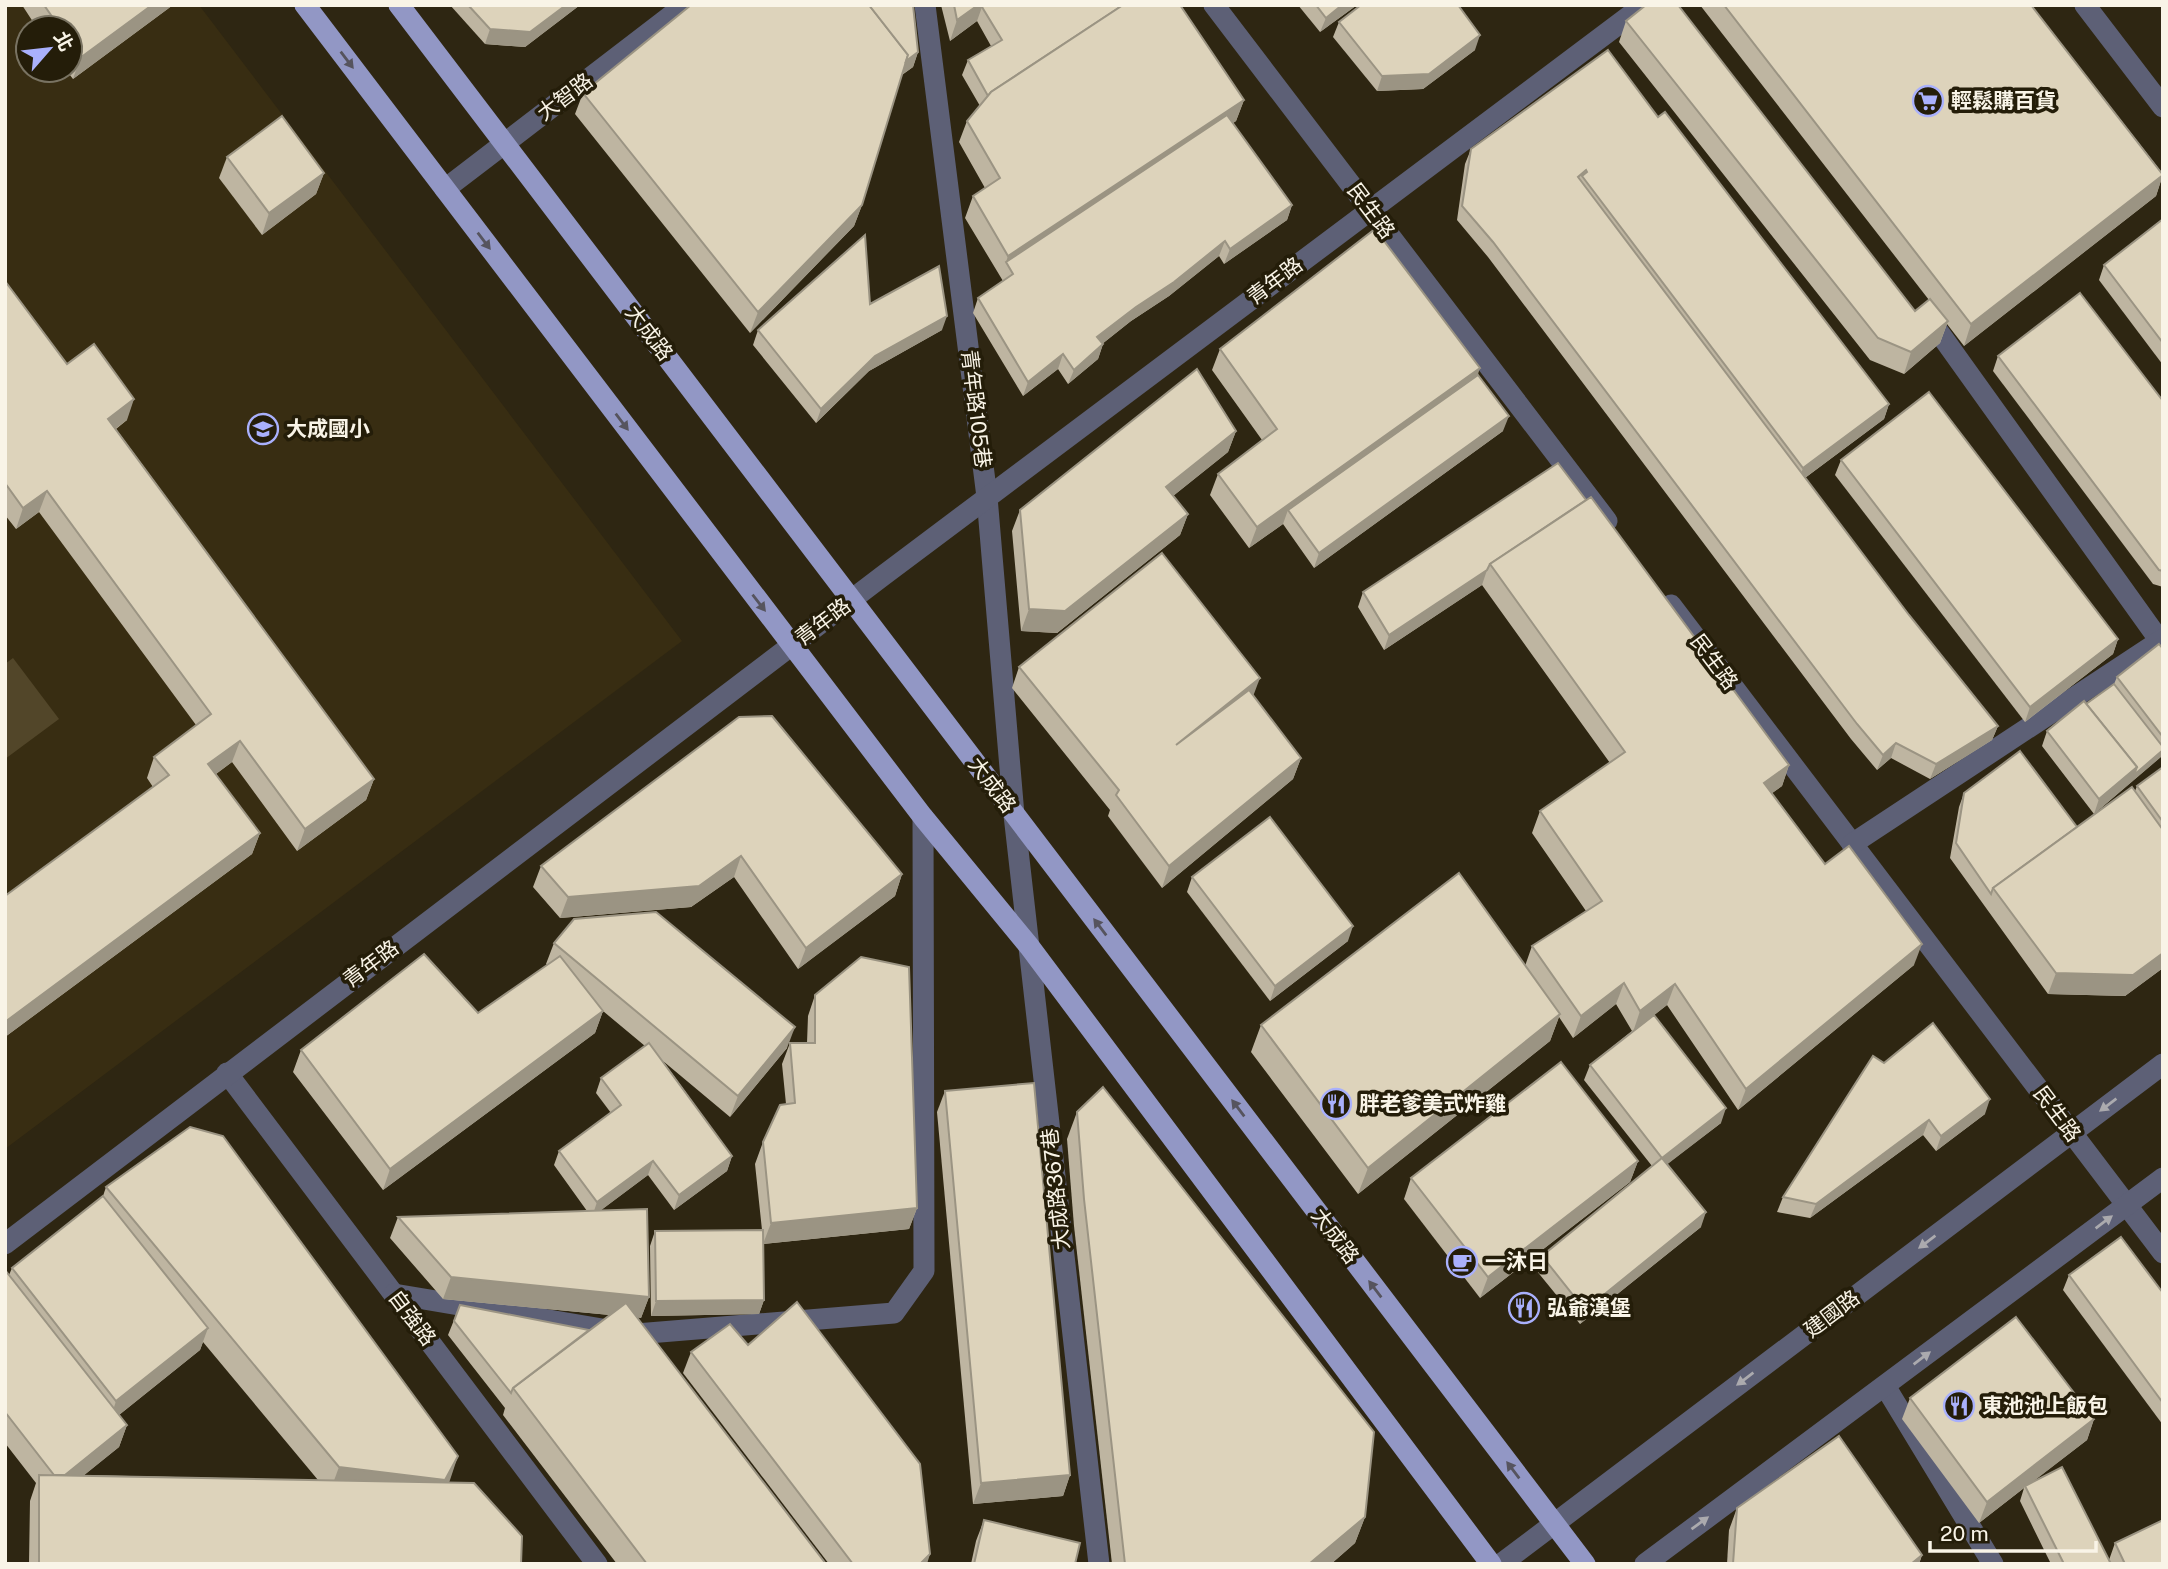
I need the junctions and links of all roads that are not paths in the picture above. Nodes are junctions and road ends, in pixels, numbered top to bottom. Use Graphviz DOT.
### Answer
graph roads {
  1 [pos="305,5"];
  2 [pos="399,5"];
  3 [pos="685,5"];
  4 [pos="925,5"];
  5 [pos="1214,5"];
  6 [pos="1644,5"];
  7 [pos="2085,5"];
  8 [pos="2163,107"];
  9 [pos="504,143"];
  10 [pos="445,189"];
  11 [pos="1370,210"];
  12 [pos="1902,313"];
  13 [pos="987,497"];
  14 [pos="1615,532"];
  15 [pos="1657,588"];
  16 [pos="851,600"];
  17 [pos="2162,640"];
  18 [pos="792,645"];
  19 [pos="1014,815"];
  20 [pos="923,817"];
  21 [pos="1852,844"];
  22 [pos="1029,946"];
  23 [pos="2163,1064"];
  24 [pos="227,1073"];
  25 [pos="2071,1133"];
  26 [pos="2163,1178"];
  27 [pos="2127,1205"];
  28 [pos="5,1244"];
  29 [pos="2163,1253"];
  30 [pos="394,1294"];
  31 [pos="636,1334"];
  32 [pos="652,1356"];
  33 [pos="1885,1386"];
  34 [pos="1554,1524"];
  35 [pos="597,1564"];
  36 [pos="1099,1564"];
  37 [pos="1491,1564"];
  38 [pos="1501,1564"];
  39 [pos="1585,1564"];
  40 [pos="1645,1564"];
  41 [pos="1993,1564"];
  1 -- 10 [label="main road, one-way"];
  2 -- 9 [label="main road, 大成路"];
  3 -- 9 [label="street, 大智路"];
  4 -- 13 [label="street, 青年路105巷"];
  5 -- 11 [label="street, 民生路"];
  6 -- 11 [label="street, 青年路"];
  7 -- 8 [label="street"];
  9 -- 10 [label="street, 大智路"];
  9 -- 16 [label="main road, 大成路"];
  10 -- 18 [label="main road, one-way"];
  11 -- 13 [label="street, 青年路"];
  11 -- 14 [label="street, 民生路"];
  12 -- 17 [label="street"];
  13 -- 16 [label="street, 青年路"];
  13 -- 19 [label="street, 青年路105巷"];
  15 -- 21 [label="street, 民生路"];
  16 -- 18 [label="street, 青年路"];
  16 -- 19 [label="main road, 大成路"];
  17 -- 21 [label="street"];
  18 -- 20 [label="main road"];
  18 -- 24 [label="street, 青年路"];
  19 -- 22 [label="street, 大成路367巷"];
  34 -- 19 [label="main road, 大成路, one-way"];
  20 -- 22 [label="main road"];
  20 -- 31 [label="street"];
  21 -- 25 [label="street, 民生路"];
  22 -- 36 [label="street, 大成路367巷"];
  22 -- 37 [label="main road"];
  23 -- 25 [label="street, 建國路, one-way"];
  24 -- 28 [label="street, 青年路"];
  24 -- 30 [label="street, 自強路"];
  25 -- 27 [label="street, 民生路"];
  25 -- 34 [label="street, 建國路, one-way"];
  26 -- 27 [label="street"];
  27 -- 29 [label="street, 民生路"];
  33 -- 27 [label="street, one-way"];
  30 -- 31 [label="street"];
  30 -- 35 [label="street, 自強路"];
  31 -- 32 [label="street"];
  40 -- 33 [label="street, one-way"];
  33 -- 41 [label="street"];
  34 -- 38 [label="street, 建國路"];
  34 -- 39 [label="main road, 大成路"];
}
